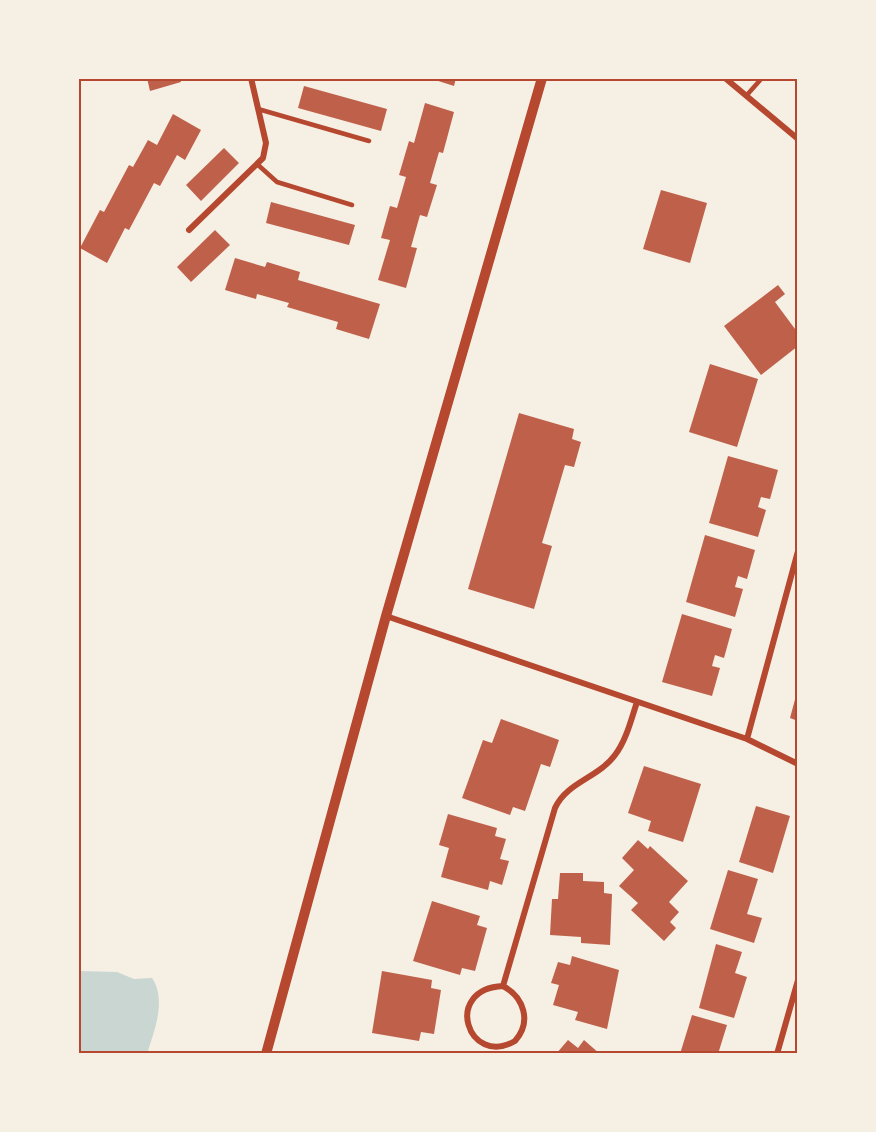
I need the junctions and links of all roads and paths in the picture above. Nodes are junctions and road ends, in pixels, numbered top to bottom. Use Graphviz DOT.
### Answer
graph roads {
  1 [pos="251,78"];
  2 [pos="543,78"];
  3 [pos="725,78"];
  4 [pos="762,78"];
  5 [pos="746,96"];
  6 [pos="258,109"];
  7 [pos="798,139"];
  8 [pos="369,141"];
  9 [pos="257,164"];
  10 [pos="352,205"];
  11 [pos="189,230"];
  12 [pos="798,551"];
  13 [pos="386,616"];
  14 [pos="637,702"];
  15 [pos="747,739"];
  16 [pos="798,764"];
  17 [pos="798,980"];
  18 [pos="503,986"];
  19 [pos="266,1054"];
  20 [pos="777,1054"];
  1 -- 6 [label="street"];
  2 -- 13 [label="street"];
  3 -- 5 [label="street"];
  4 -- 5 [label="lane"];
  5 -- 7 [label="street"];
  6 -- 8 [label="lane"];
  6 -- 9 [label="street"];
  9 -- 10 [label="lane"];
  9 -- 11 [label="street"];
  12 -- 15 [label="street"];
  13 -- 14 [label="street"];
  13 -- 19 [label="street"];
  14 -- 15 [label="street"];
  14 -- 18 [label="street"];
  15 -- 16 [label="street"];
  17 -- 20 [label="street"];
  18 -- 18 [label="street"];
}
